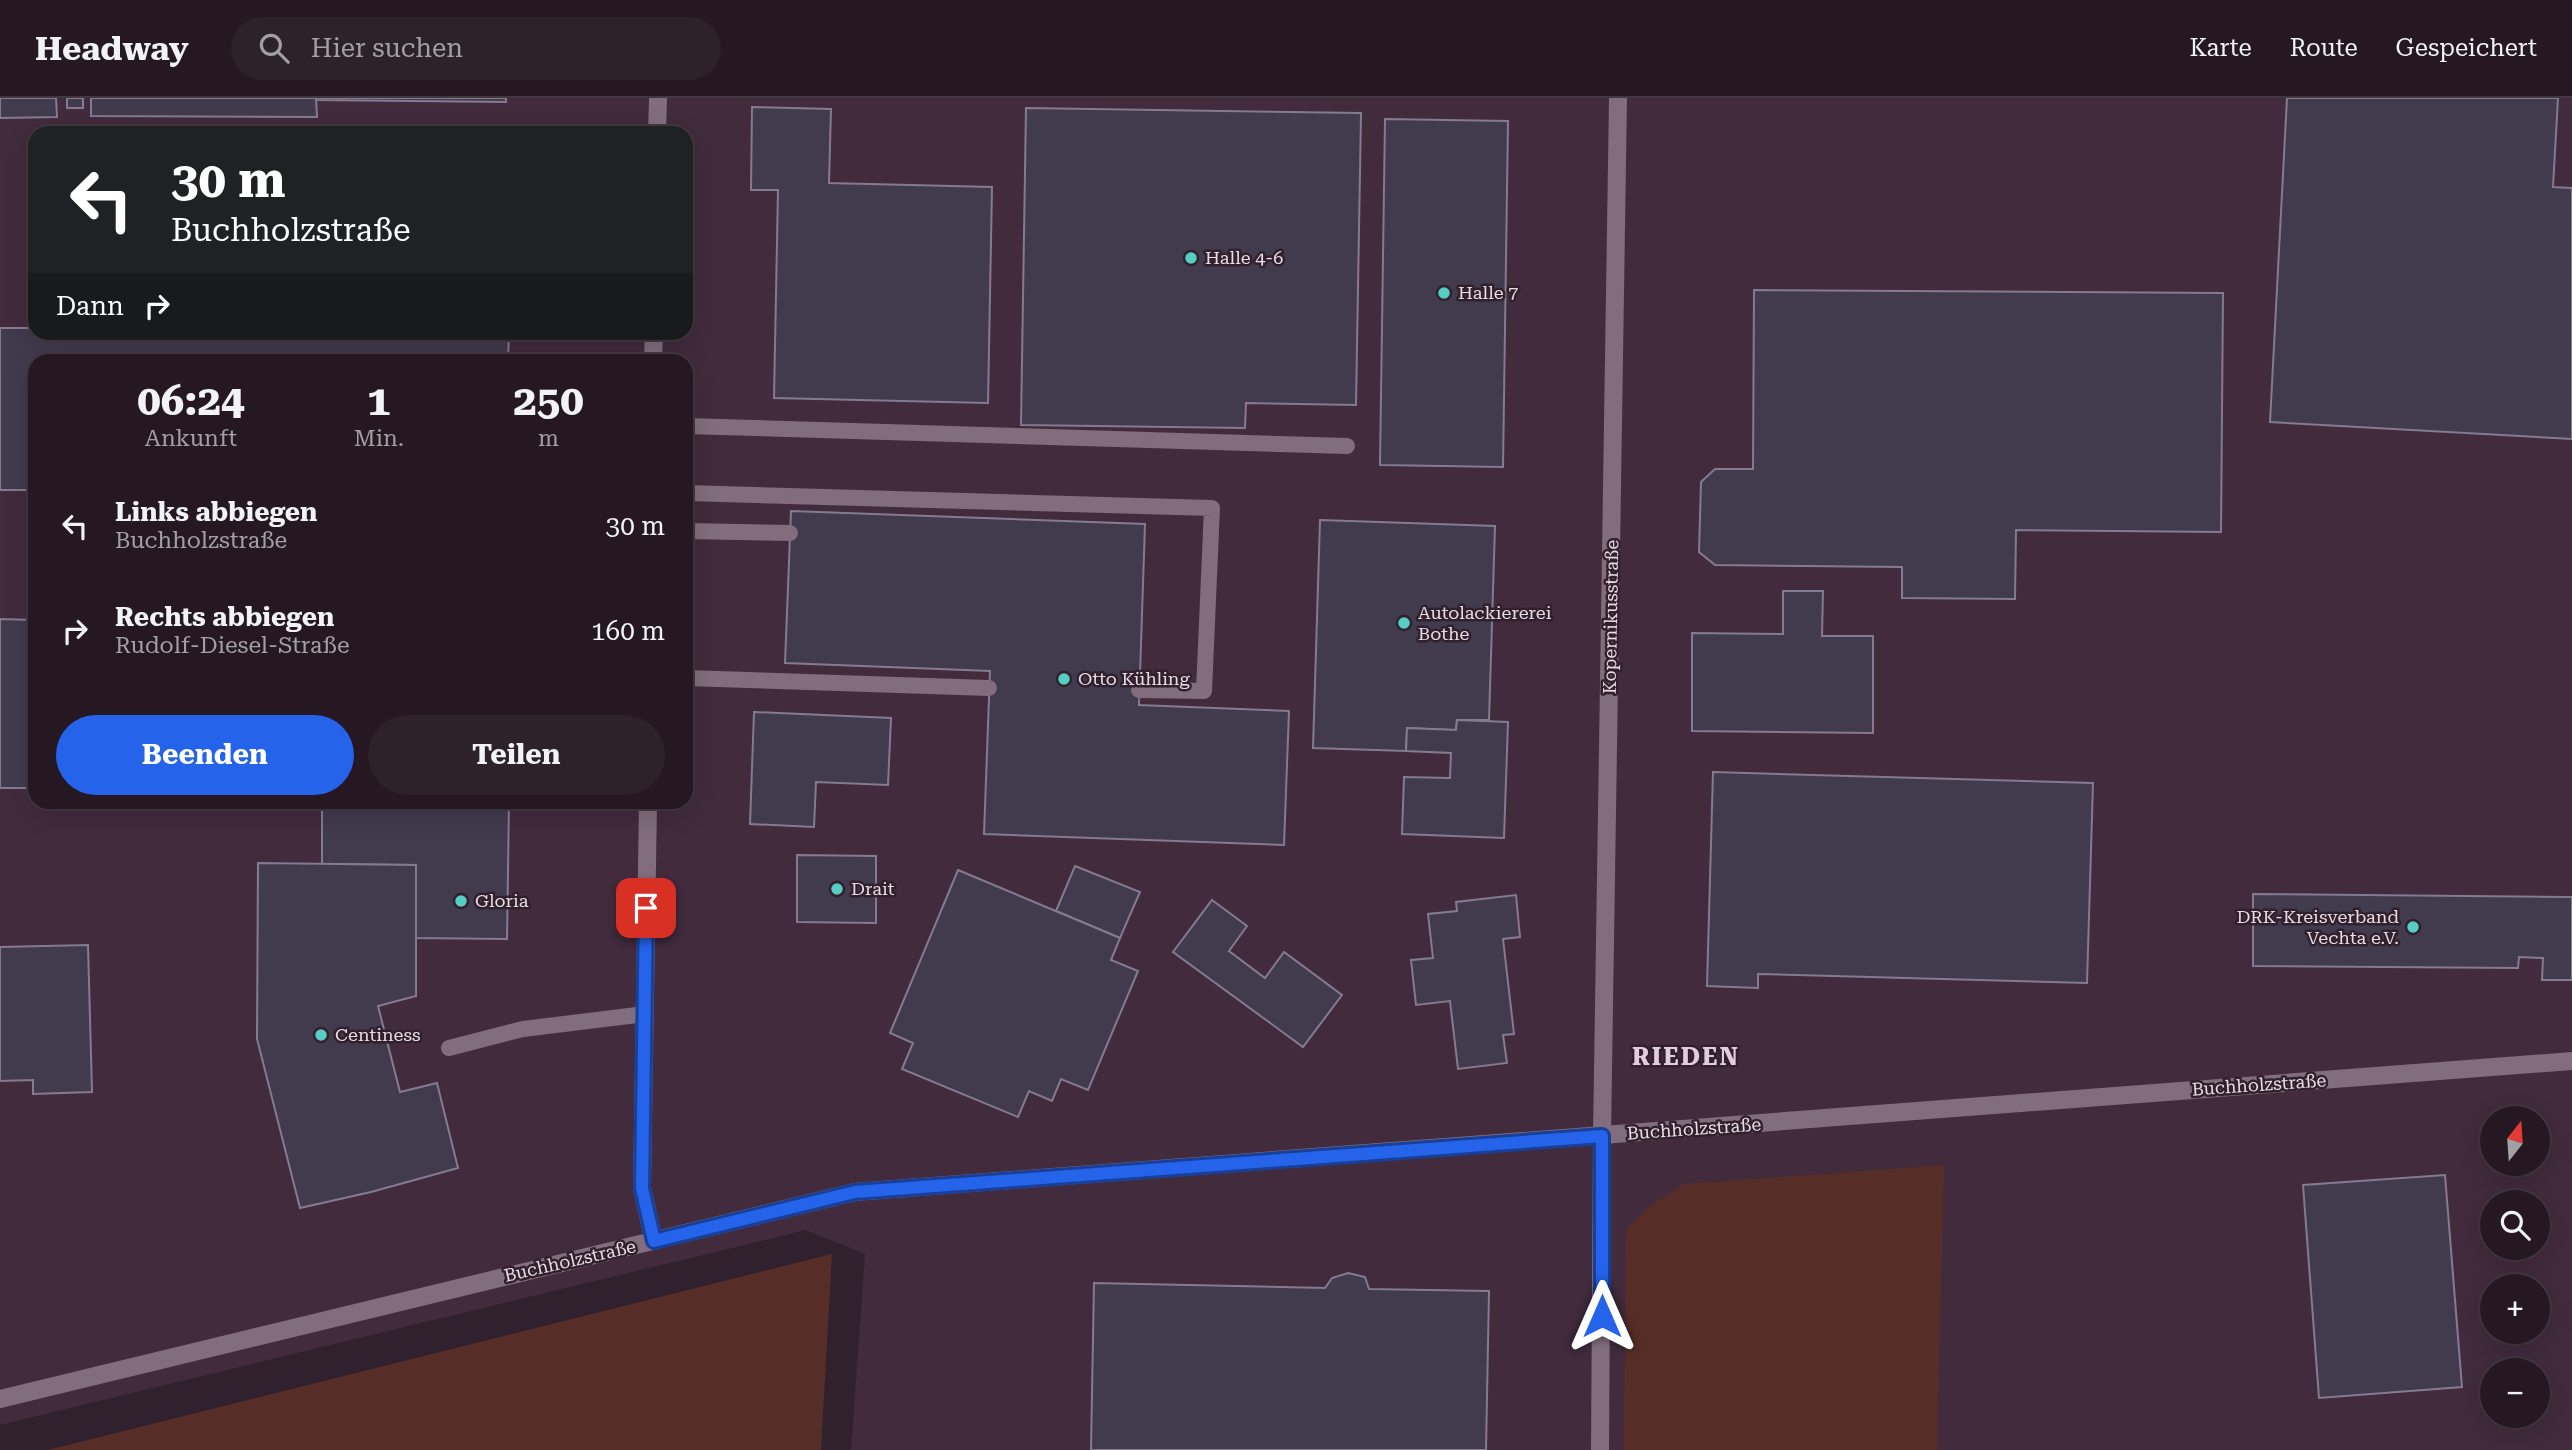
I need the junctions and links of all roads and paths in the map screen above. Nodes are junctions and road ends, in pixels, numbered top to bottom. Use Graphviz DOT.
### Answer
graph roads {
  1 [pos="658,98"];
  2 [pos="1618,98"];
  3 [pos="657,126"];
  4 [pos="693,426"];
  5 [pos="1346,446"];
  6 [pos="693,493"];
  7 [pos="693,531"];
  8 [pos="790,533"];
  9 [pos="693,678"];
  10 [pos="989,688"];
  11 [pos="1139,690"];
  12 [pos="648,809"];
  13 [pos="645,1014"];
  14 [pos="449,1048"];
  15 [pos="2572,1061"];
  16 [pos="1602,1136"];
  17 [pos="654,1241"];
  18 [pos="0,1399"];
  19 [pos="1600,1450"];
  1 -- 3 [label="street"];
  2 -- 16 [label="street, Kopernikusstraße"];
  4 -- 5 [label="lane"];
  6 -- 11 [label="lane"];
  7 -- 8 [label="lane"];
  9 -- 10 [label="lane"];
  12 -- 13 [label="street"];
  13 -- 14 [label="lane"];
  13 -- 17 [label="street"];
  15 -- 16 [label="street, Buchholzstraße"];
  16 -- 17 [label="street, Buchholzstraße"];
  16 -- 19 [label="street, Kopernikusstraße"];
  17 -- 18 [label="street, Buchholzstraße"];
}
